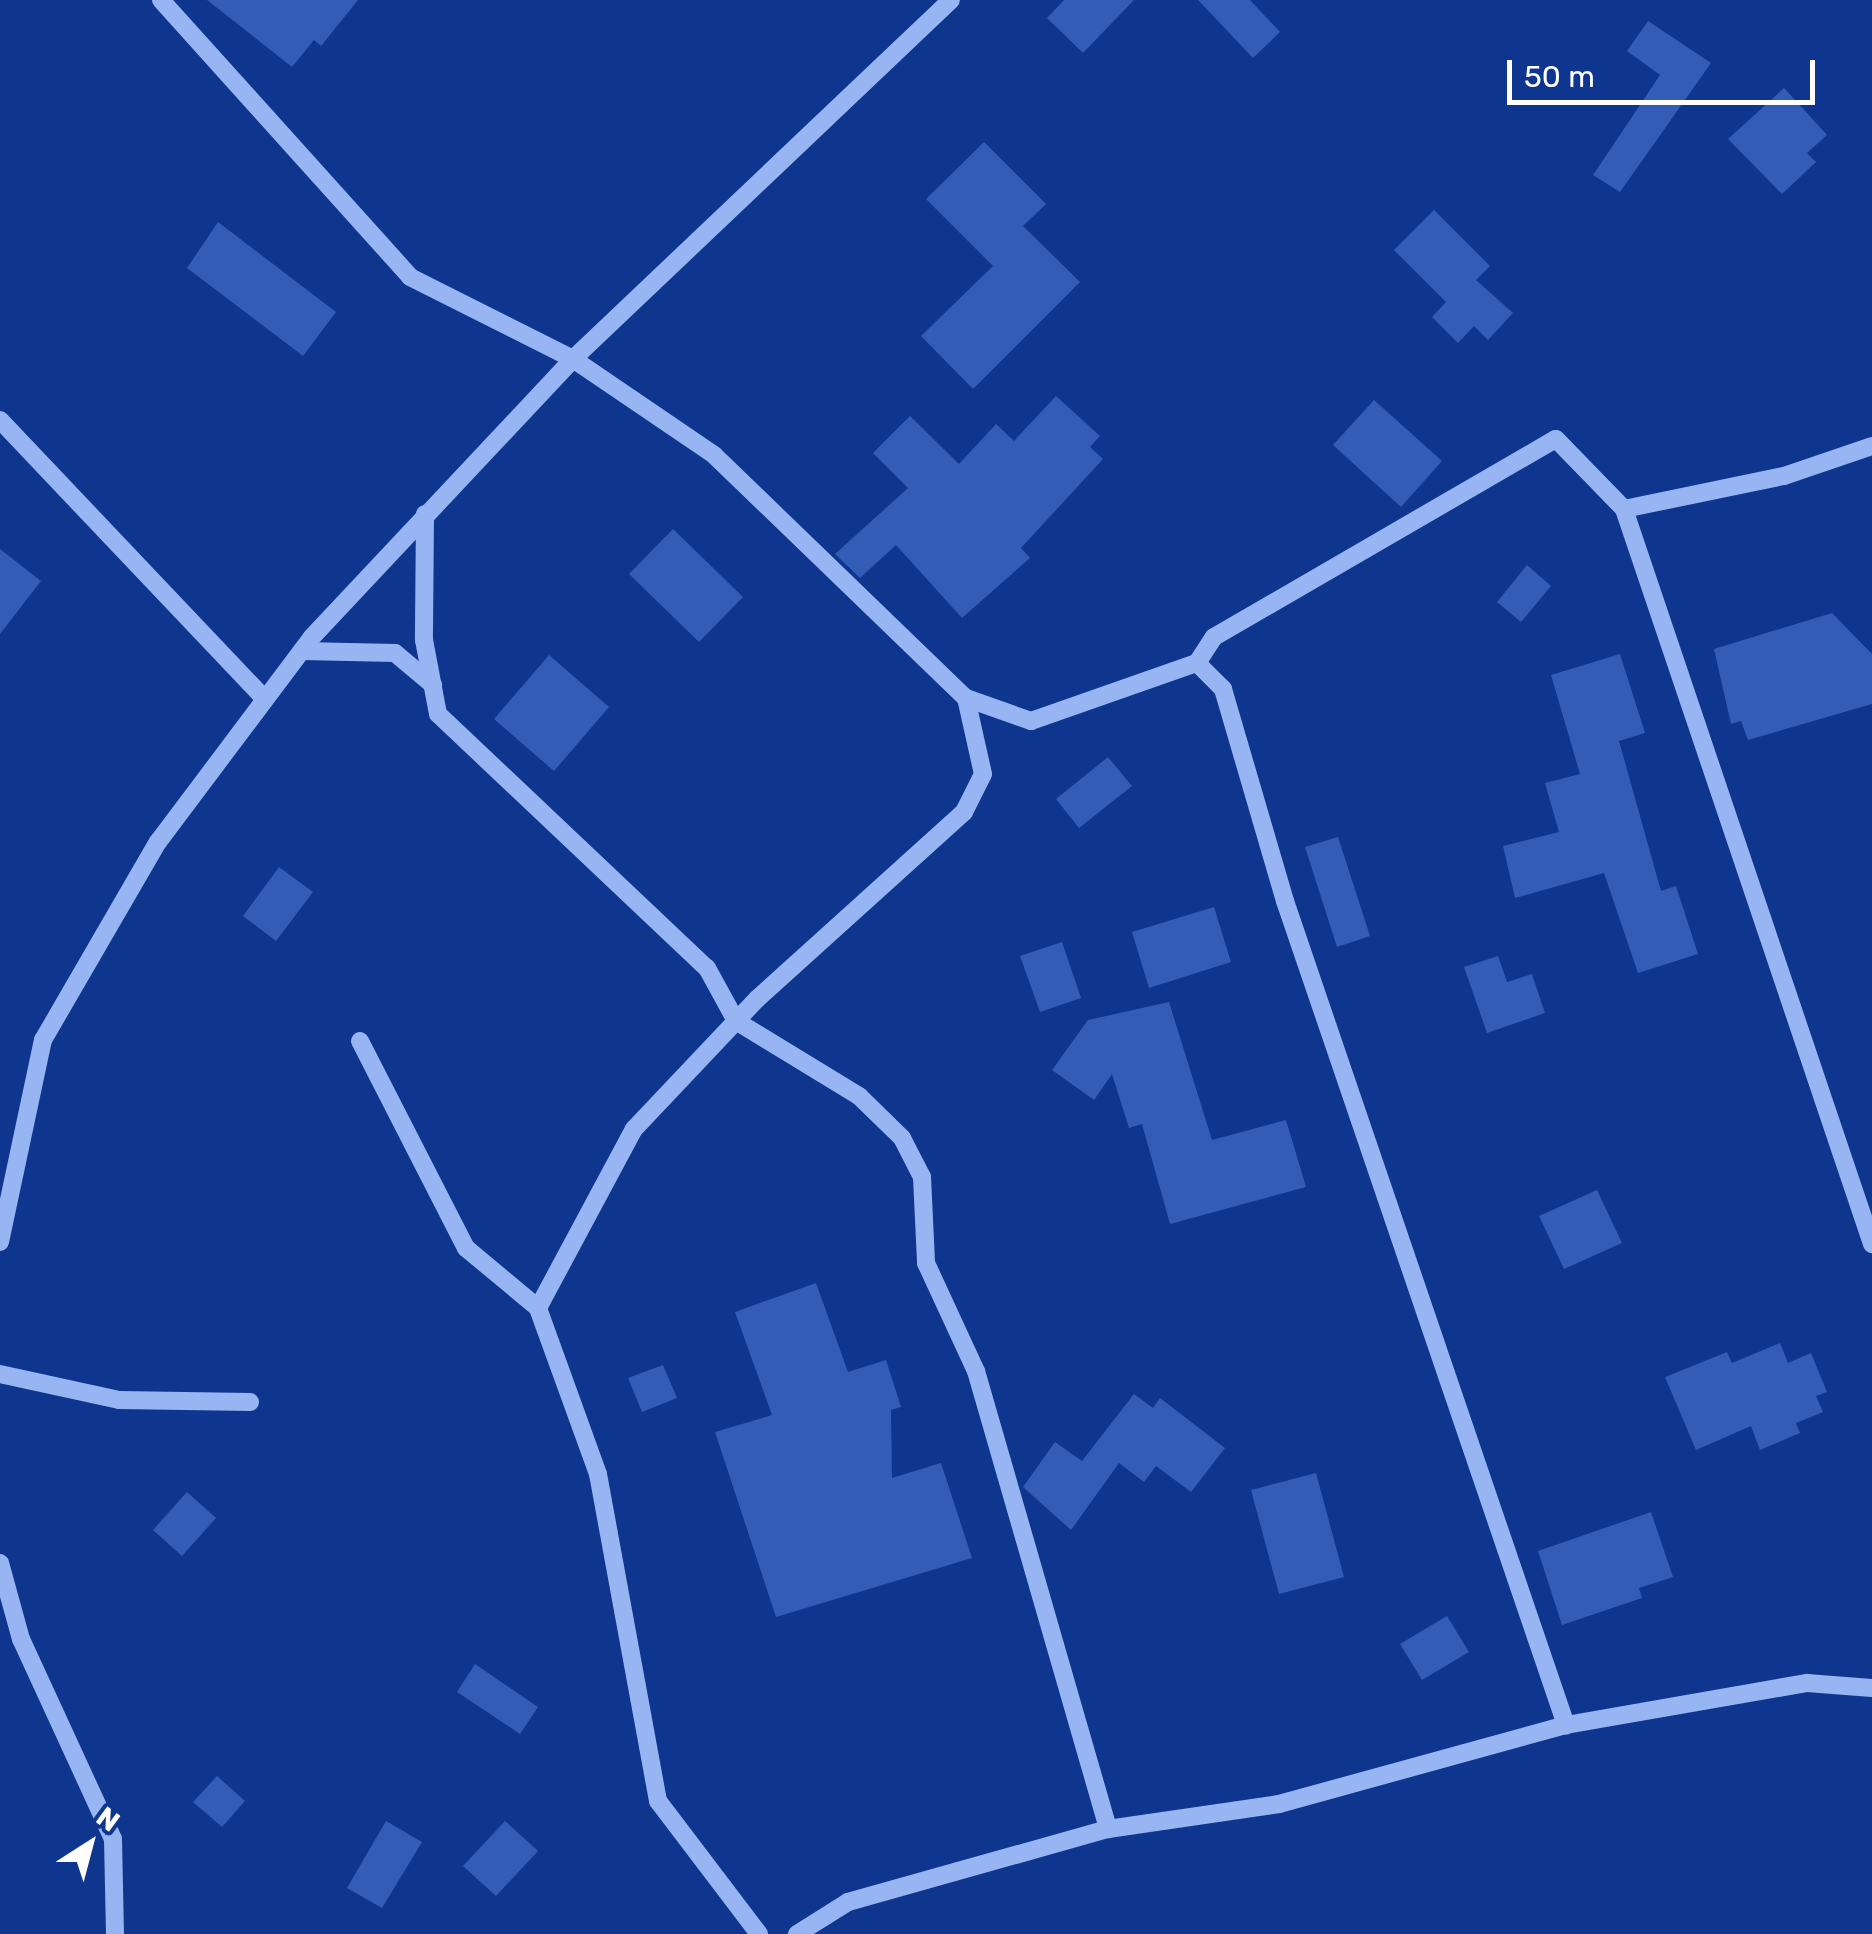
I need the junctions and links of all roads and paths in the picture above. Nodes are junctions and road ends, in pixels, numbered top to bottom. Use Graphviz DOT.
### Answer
graph roads {
  1 [pos="160,0"];
  2 [pos="951,0"];
  3 [pos="574,358"];
  4 [pos="0,420"];
  5 [pos="1872,446"];
  6 [pos="1624,509"];
  7 [pos="425,514"];
  8 [pos="302,651"];
  9 [pos="1196,663"];
  10 [pos="432,685"];
  11 [pos="966,698"];
  12 [pos="266,700"];
  13 [pos="736,1021"];
  14 [pos="360,1041"];
  15 [pos="0,1242"];
  16 [pos="1872,1244"];
  17 [pos="538,1308"];
  18 [pos="0,1374"];
  19 [pos="250,1402"];
  20 [pos="0,1563"];
  21 [pos="1872,1688"];
  22 [pos="1566,1726"];
  23 [pos="1108,1829"];
  24 [pos="115,1934"];
  25 [pos="759,1934"];
  26 [pos="797,1934"];
  1 -- 3 [label="street"];
  2 -- 3 [label="street"];
  3 -- 7 [label="street"];
  3 -- 11 [label="street"];
  4 -- 12 [label="street"];
  5 -- 6 [label="street"];
  6 -- 9 [label="street"];
  6 -- 16 [label="street"];
  7 -- 8 [label="street"];
  7 -- 10 [label="street"];
  8 -- 10 [label="street"];
  8 -- 12 [label="street"];
  9 -- 11 [label="street"];
  9 -- 22 [label="street"];
  10 -- 13 [label="street"];
  11 -- 13 [label="street"];
  12 -- 15 [label="street"];
  13 -- 17 [label="street"];
  13 -- 23 [label="street"];
  14 -- 17 [label="street"];
  17 -- 25 [label="street"];
  18 -- 19 [label="street"];
  20 -- 24 [label="street"];
  21 -- 22 [label="street"];
  22 -- 23 [label="street"];
  23 -- 26 [label="street"];
}
